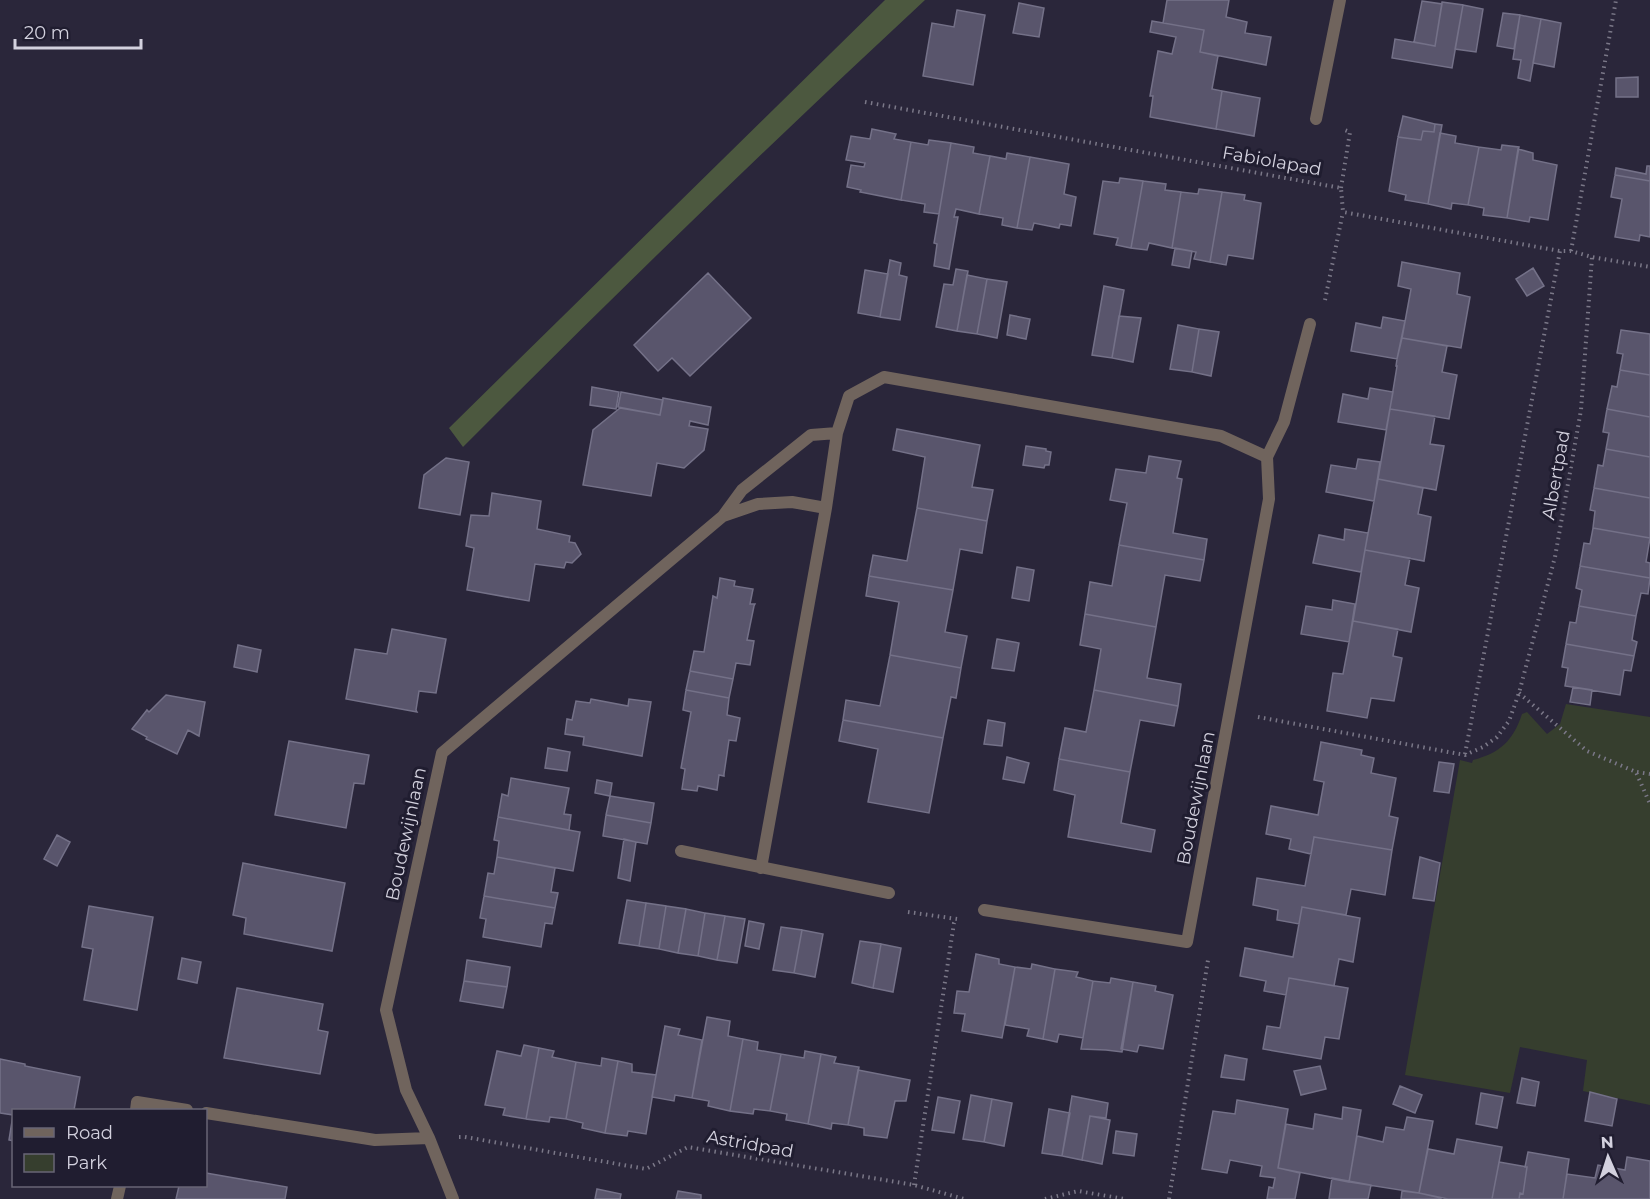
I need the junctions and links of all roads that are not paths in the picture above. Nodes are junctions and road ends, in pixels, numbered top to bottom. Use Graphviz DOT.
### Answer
graph roads {
  1 [pos="1340,0"];
  2 [pos="1316,118"];
  3 [pos="1310,324"];
  4 [pos="837,433"];
  5 [pos="1267,457"];
  6 [pos="826,508"];
  7 [pos="723,516"];
  8 [pos="681,851"];
  9 [pos="760,868"];
  10 [pos="889,893"];
  11 [pos="984,910"];
  12 [pos="136,1109"];
  13 [pos="181,1109"];
  14 [pos="207,1113"];
  15 [pos="429,1138"];
  16 [pos="453,1199"];
  1 -- 2 [label="street"];
  3 -- 5 [label="street, Boudewijnlaan"];
  4 -- 5 [label="street"];
  4 -- 6 [label="street"];
  4 -- 7 [label="street, Boudewijnlaan"];
  5 -- 11 [label="street, Boudewijnlaan"];
  6 -- 7 [label="street, Boudewijnlaan"];
  6 -- 9 [label="street"];
  7 -- 15 [label="street, Boudewijnlaan"];
  8 -- 9 [label="street"];
  9 -- 10 [label="street"];
  12 -- 13 [label="street"];
  14 -- 15 [label="street"];
  15 -- 16 [label="street, Boudewijnlaan"];
}
